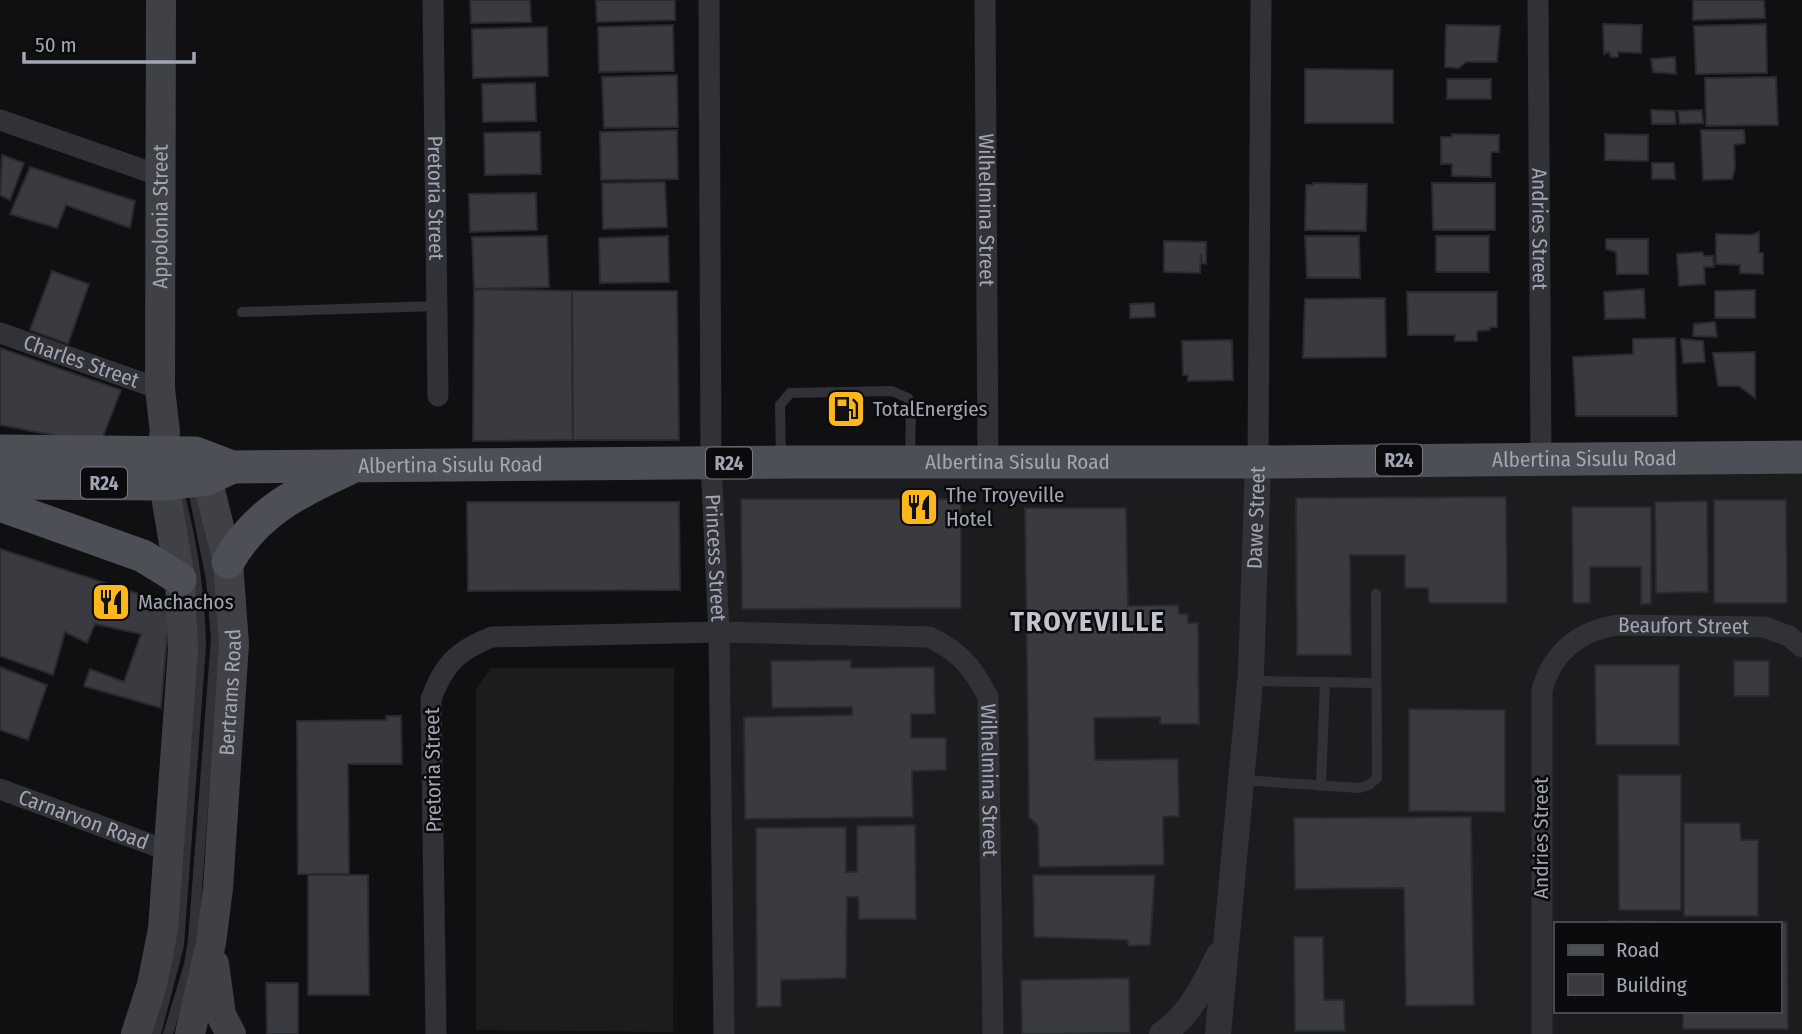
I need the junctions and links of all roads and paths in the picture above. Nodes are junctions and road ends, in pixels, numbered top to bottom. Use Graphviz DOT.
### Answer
graph roads {
  1 [pos="161,0"];
  2 [pos="433,0"];
  3 [pos="709,0"];
  4 [pos="985,0"];
  5 [pos="1261,0"];
  6 [pos="1538,0"];
  7 [pos="0,120"];
  8 [pos="161,176"];
  9 [pos="437,306"];
  10 [pos="242,312"];
  11 [pos="0,333"];
  12 [pos="160,389"];
  13 [pos="439,396"];
  14 [pos="0,451"];
  15 [pos="1802,457"];
  16 [pos="1541,459"];
  17 [pos="988,461"];
  18 [pos="1258,462"];
  19 [pos="711,463"];
  20 [pos="781,463"];
  21 [pos="910,463"];
  22 [pos="183,464"];
  23 [pos="356,465"];
  24 [pos="0,484"];
  25 [pos="0,505"];
  26 [pos="228,562"];
  27 [pos="180,579"];
  28 [pos="1376,593"];
  29 [pos="719,632"];
  30 [pos="1802,647"];
  31 [pos="1566,649"];
  32 [pos="1250,681"];
  33 [pos="1325,682"];
  34 [pos="1376,683"];
  35 [pos="1241,780"];
  36 [pos="1321,786"];
  37 [pos="0,789"];
  38 [pos="169,851"];
  39 [pos="1226,940"];
  40 [pos="211,943"];
  41 [pos="136,1034"];
  42 [pos="156,1034"];
  43 [pos="168,1034"];
  44 [pos="190,1034"];
  45 [pos="231,1034"];
  46 [pos="436,1034"];
  47 [pos="724,1034"];
  48 [pos="993,1034"];
  49 [pos="1162,1034"];
  50 [pos="1218,1034"];
  51 [pos="1542,1034"];
  1 -- 8 [label="main road, Appolonia Street"];
  2 -- 9 [label="street, Pretoria Street"];
  3 -- 19 [label="street, Princess Street"];
  4 -- 17 [label="street, Wilhelmina Street"];
  5 -- 18 [label="street, Dawe Street"];
  6 -- 16 [label="street, Andries Street"];
  7 -- 8 [label="street"];
  8 -- 12 [label="main road, Appolonia Street"];
  9 -- 10 [label="lane"];
  9 -- 13 [label="street, Pretoria Street"];
  11 -- 12 [label="street, Charles Street"];
  12 -- 22 [label="main road, Appolonia Street"];
  14 -- 22 [label="main road, Albertina Sisulu Road / R24"];
  15 -- 16 [label="main road, Albertina Sisulu Road / R24"];
  16 -- 18 [label="main road, Albertina Sisulu Road / R24"];
  17 -- 18 [label="main road, Albertina Sisulu Road / R24"];
  17 -- 21 [label="main road, Albertina Sisulu Road / R24"];
  18 -- 32 [label="street, Dawe Street"];
  19 -- 20 [label="main road, Albertina Sisulu Road / R24"];
  19 -- 23 [label="main road, Albertina Sisulu Road / R24"];
  19 -- 29 [label="street, Princess Street"];
  20 -- 21 [label="main road, Albertina Sisulu Road / R24"];
  20 -- 21 [label="lane"];
  22 -- 23 [label="main road, Albertina Sisulu Road / R24"];
  22 -- 24 [label="main road, Albertina Sisulu Road / R24"];
  22 -- 26 [label="main road, Bertrams Road"];
  22 -- 27 [label="main road"];
  22 -- 42 [label="lane"];
  22 -- 43 [label="lane"];
  23 -- 26 [label="main road"];
  25 -- 27 [label="main road"];
  26 -- 40 [label="main road, Bertrams Road"];
  27 -- 38 [label="main road"];
  28 -- 34 [label="lane"];
  29 -- 46 [label="street, Pretoria Street"];
  29 -- 47 [label="street, Princess Street"];
  29 -- 48 [label="street, Wilhelmina Street"];
  30 -- 31 [label="street, Beaufort Street"];
  31 -- 51 [label="street, Andries Street"];
  32 -- 33 [label="lane"];
  32 -- 35 [label="street, Dawe Street"];
  33 -- 34 [label="lane"];
  33 -- 36 [label="lane"];
  34 -- 36 [label="lane"];
  35 -- 36 [label="lane"];
  35 -- 39 [label="street, Dawe Street"];
  37 -- 38 [label="street, Carnarvon Road"];
  38 -- 41 [label="main road"];
  39 -- 49 [label="street"];
  39 -- 50 [label="street, Dawe Street"];
  40 -- 44 [label="main road, Bertrams Road"];
  40 -- 45 [label="main road"];
}
